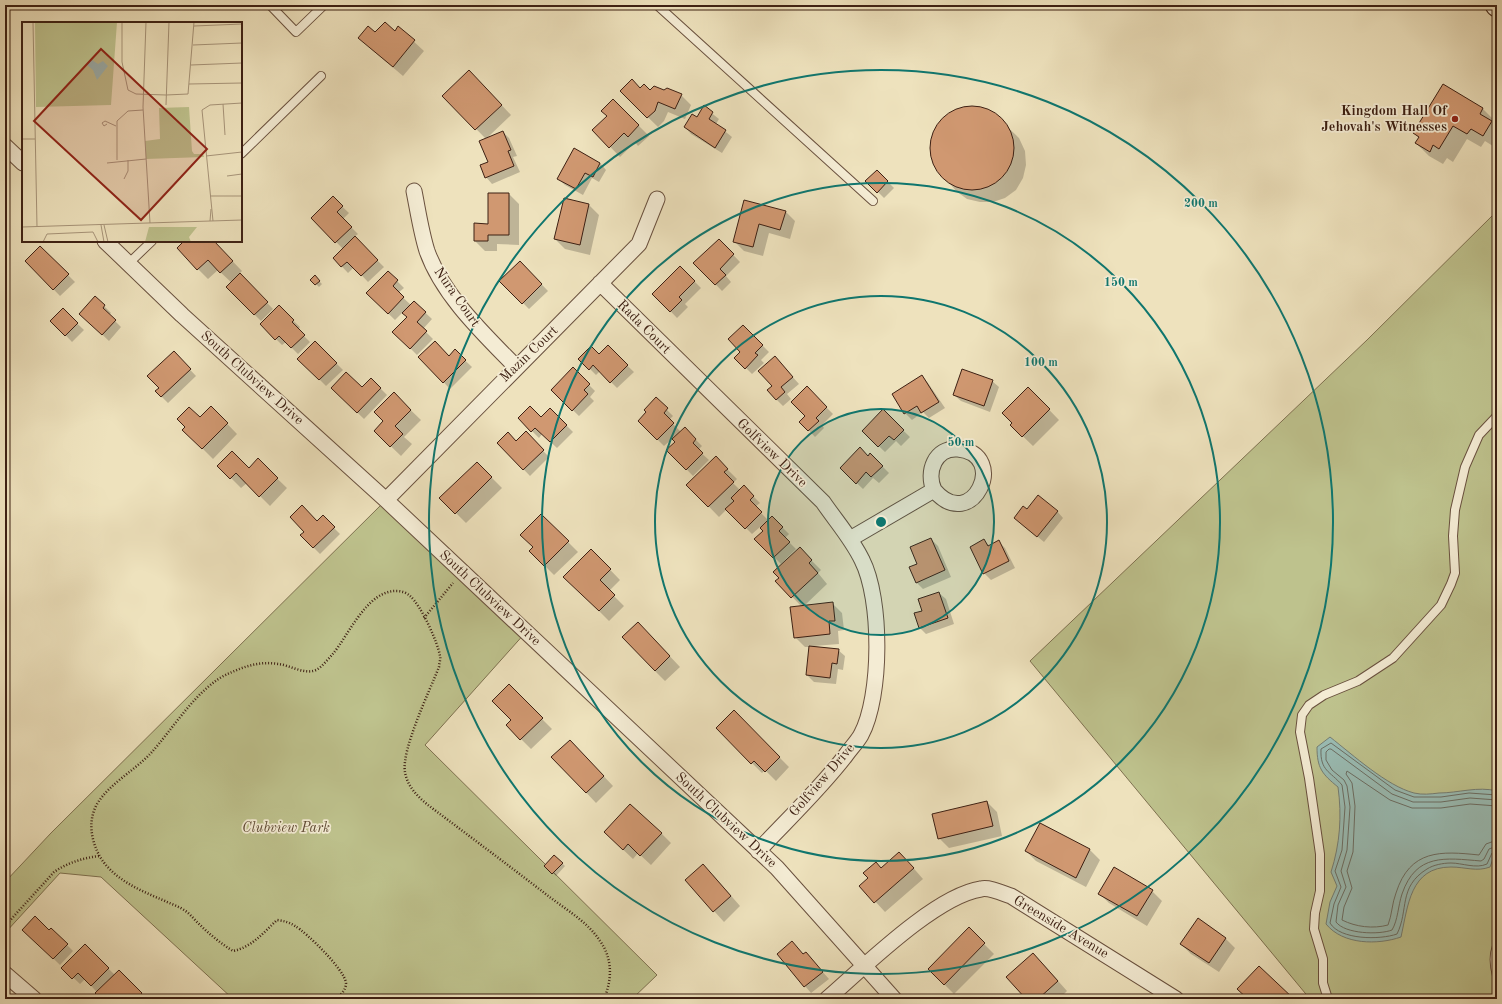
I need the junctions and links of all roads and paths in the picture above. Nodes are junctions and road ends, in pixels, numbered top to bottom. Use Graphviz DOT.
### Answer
graph roads {
  1 [pos="270,5"];
  2 [pos="324,5"];
  3 [pos="657,5"];
  4 [pos="321,76"];
  5 [pos="5,146"];
  6 [pos="242,153"];
  7 [pos="22,162"];
  8 [pos="414,191"];
  9 [pos="657,199"];
  10 [pos="873,201"];
  11 [pos="106,242"];
  12 [pos="151,242"];
  13 [pos="128,264"];
  14 [pos="600,283"];
  15 [pos="516,367"];
  16 [pos="688,371"];
  17 [pos="1497,416"];
  18 [pos="934,490"];
  19 [pos="386,500"];
  20 [pos="850,539"];
  21 [pos="462,572"];
  22 [pos="424,618"];
  23 [pos="758,851"];
  24 [pos="99,856"];
  25 [pos="5,926"];
  26 [pos="1497,946"];
  27 [pos="865,966"];
  28 [pos="5,974"];
  29 [pos="1497,976"];
  30 [pos="34,999"];
  31 [pos="337,999"];
  32 [pos="604,999"];
  33 [pos="827,999"];
  34 [pos="894,999"];
  35 [pos="1176,999"];
  36 [pos="1328,999"];
  1 -- 2 [label="lane"];
  3 -- 10 [label="lane"];
  4 -- 6 [label="lane"];
  5 -- 7 [label="street"];
  8 -- 15 [label="street, Nura Court"];
  9 -- 14 [label="street, Mazin Court"];
  11 -- 13 [label="street, South Clubview Drive"];
  12 -- 13 [label="lane"];
  13 -- 19 [label="street, South Clubview Drive"];
  14 -- 15 [label="street, Mazin Court"];
  14 -- 16 [label="street, Rada Court"];
  15 -- 19 [label="street, Mazin Court"];
  16 -- 20 [label="street, Golfview Drive"];
  17 -- 36 [label="lane"];
  18 -- 20 [label="street"];
  19 -- 21 [label="street, South Clubview Drive"];
  20 -- 23 [label="street, Golfview Drive"];
  21 -- 22 [label="path"];
  21 -- 23 [label="street, South Clubview Drive"];
  22 -- 24 [label="path"];
  22 -- 32 [label="path"];
  23 -- 27 [label="street, South Clubview Drive"];
  24 -- 25 [label="path"];
  24 -- 31 [label="path"];
  26 -- 29 [label="lane"];
  27 -- 33 [label="street, Greenside Avenue"];
  27 -- 34 [label="street, South Clubview Drive"];
  27 -- 35 [label="street, Greenside Avenue"];
  28 -- 30 [label="street"];
}
